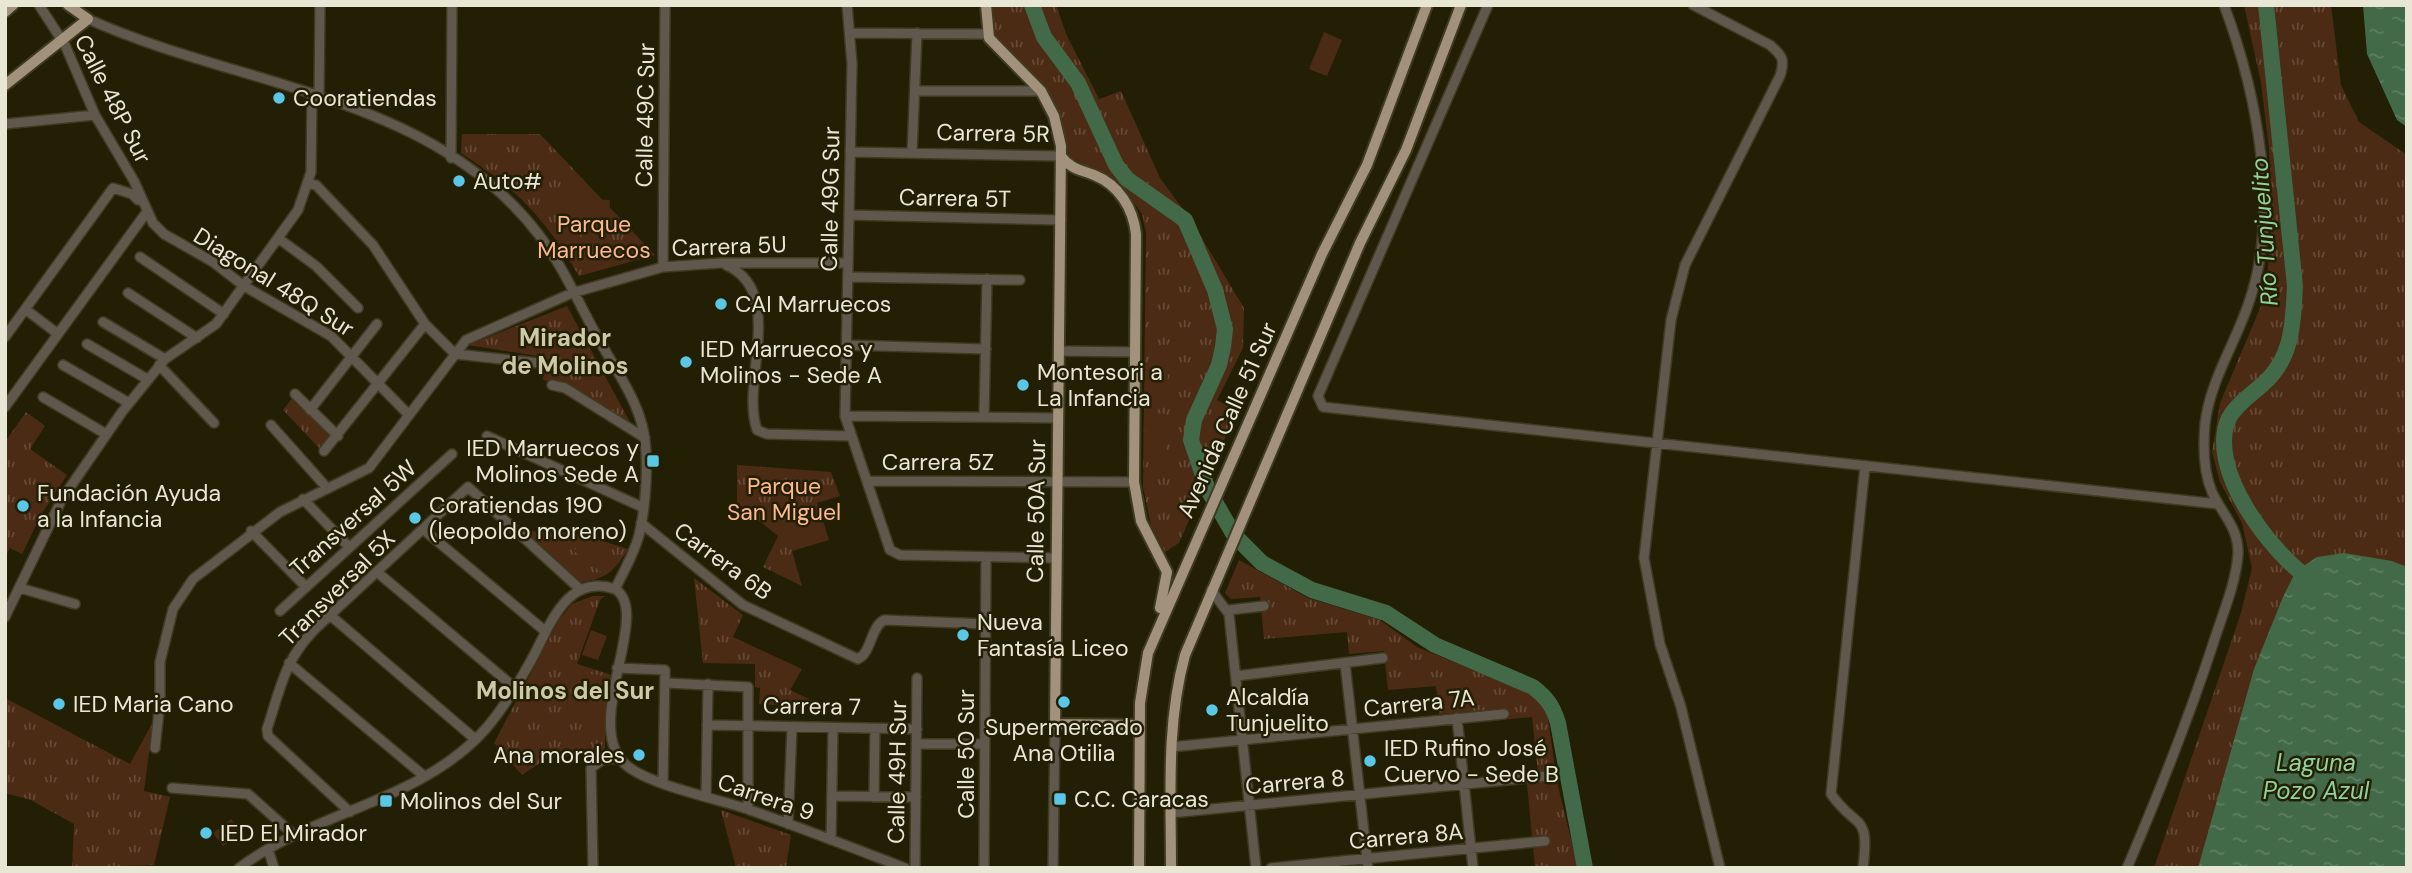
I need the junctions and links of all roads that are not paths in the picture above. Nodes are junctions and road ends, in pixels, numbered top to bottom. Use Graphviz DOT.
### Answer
graph roads {
  1 [pos="13,5"];
  2 [pos="39,5"];
  3 [pos="68,5"];
  4 [pos="320,5"];
  5 [pos="452,5"];
  6 [pos="665,5"];
  7 [pos="847,5"];
  8 [pos="986,5"];
  9 [pos="1427,5"];
  10 [pos="1461,5"];
  11 [pos="1488,5"];
  12 [pos="1693,5"];
  13 [pos="2224,5"];
  14 [pos="5,12"];
  15 [pos="88,19"];
  16 [pos="851,33"];
  17 [pos="917,33"];
  18 [pos="986,34"];
  19 [pos="62,40"];
  20 [pos="5,85"];
  21 [pos="915,91"];
  22 [pos="1041,91"];
  23 [pos="316,95"];
  24 [pos="95,115"];
  25 [pos="5,124"];
  26 [pos="850,152"];
  27 [pos="912,153"];
  28 [pos="1061,156"];
  29 [pos="451,158"];
  30 [pos="309,184"];
  31 [pos="144,208"];
  32 [pos="849,215"];
  33 [pos="1061,220"];
  34 [pos="278,237"];
  35 [pos="140,257"];
  36 [pos="721,262"];
  37 [pos="848,263"];
  38 [pos="663,267"];
  39 [pos="848,277"];
  40 [pos="987,279"];
  41 [pos="1020,280"];
  42 [pos="244,286"];
  43 [pos="128,293"];
  44 [pos="572,293"];
  45 [pos="358,308"];
  46 [pos="24,309"];
  47 [pos="225,314"];
  48 [pos="103,322"];
  49 [pos="377,324"];
  50 [pos="425,324"];
  51 [pos="58,334"];
  52 [pos="5,337"];
  53 [pos="197,338"];
  54 [pos="87,344"];
  55 [pos="846,345"];
  56 [pos="986,349"];
  57 [pos="1059,351"];
  58 [pos="1135,352"];
  59 [pos="454,354"];
  60 [pos="353,356"];
  61 [pos="162,362"];
  62 [pos="539,363"];
  63 [pos="63,365"];
  64 [pos="147,379"];
  65 [pos="379,384"];
  66 [pos="552,385"];
  67 [pos="295,394"];
  68 [pos="43,397"];
  69 [pos="129,403"];
  70 [pos="5,407"];
  71 [pos="310,410"];
  72 [pos="409,415"];
  73 [pos="845,416"];
  74 [pos="984,417"];
  75 [pos="1058,418"];
  76 [pos="214,423"];
  77 [pos="271,425"];
  78 [pos="106,434"];
  79 [pos="338,436"];
  80 [pos="487,436"];
  81 [pos="851,436"];
  82 [pos="645,438"];
  83 [pos="1657,444"];
  84 [pos="324,451"];
  85 [pos="452,454"];
  86 [pos="1865,466"];
  87 [pos="867,481"];
  88 [pos="1058,482"];
  89 [pos="1134,482"];
  90 [pos="327,488"];
  91 [pos="303,499"];
  92 [pos="2218,504"];
  93 [pos="642,507"];
  94 [pos="641,523"];
  95 [pos="424,530"];
  96 [pos="251,531"];
  97 [pos="349,547"];
  98 [pos="986,557"];
  99 [pos="1057,558"];
  100 [pos="377,572"];
  101 [pos="306,587"];
  102 [pos="20,588"];
  103 [pos="615,589"];
  104 [pos="581,590"];
  105 [pos="1211,590"];
  106 [pos="75,604"];
  107 [pos="1264,606"];
  108 [pos="1228,610"];
  109 [pos="280,611"];
  110 [pos="331,615"];
  111 [pos="5,617"];
  112 [pos="986,624"];
  113 [pos="545,631"];
  114 [pos="1148,653"];
  115 [pos="1383,658"];
  116 [pos="289,663"];
  117 [pos="1345,663"];
  118 [pos="617,668"];
  119 [pos="1236,676"];
  120 [pos="917,678"];
  121 [pos="666,683"];
  122 [pos="708,684"];
  123 [pos="514,687"];
  124 [pos="1504,713"];
  125 [pos="1457,718"];
  126 [pos="1055,724"];
  127 [pos="707,725"];
  128 [pos="1140,725"];
  129 [pos="748,726"];
  130 [pos="792,727"];
  131 [pos="833,728"];
  132 [pos="875,729"];
  133 [pos="917,729"];
  134 [pos="1352,729"];
  135 [pos="475,739"];
  136 [pos="1243,740"];
  137 [pos="916,744"];
  138 [pos="985,744"];
  139 [pos="1171,747"];
  140 [pos="155,748"];
  141 [pos="619,758"];
  142 [pos="424,776"];
  143 [pos="1548,776"];
  144 [pos="663,782"];
  145 [pos="1465,785"];
  146 [pos="172,788"];
  147 [pos="1360,795"];
  148 [pos="832,796"];
  149 [pos="706,797"];
  150 [pos="874,797"];
  151 [pos="916,797"];
  152 [pos="1249,805"];
  153 [pos="748,809"];
  154 [pos="349,812"];
  155 [pos="1171,813"];
  156 [pos="788,824"];
  157 [pos="294,835"];
  158 [pos="831,840"];
  159 [pos="1545,841"];
  160 [pos="268,849"];
  161 [pos="1471,849"];
  162 [pos="1367,863"];
  163 [pos="239,868"];
  164 [pos="274,868"];
  165 [pos="593,868"];
  166 [pos="905,868"];
  167 [pos="915,868"];
  168 [pos="984,868"];
  169 [pos="1053,868"];
  170 [pos="1139,868"];
  171 [pos="1171,868"];
  172 [pos="1256,868"];
  173 [pos="1271,868"];
  174 [pos="1474,868"];
  175 [pos="1720,868"];
  176 [pos="1863,868"];
  177 [pos="2127,868"];
  1 -- 14 [label="main road"];
  2 -- 19 [label="street, Calle 48P Sur"];
  3 -- 15 [label="main road"];
  4 -- 23 [label="street"];
  5 -- 29 [label="street"];
  6 -- 38 [label="street, Calle 49C Sur"];
  7 -- 16 [label="street, Calle 49G Sur"];
  8 -- 18 [label="main road"];
  9 -- 114 [label="main road, Avenida Calle 51 Sur"];
  10 -- 105 [label="main road"];
  11 -- 83 [label="street"];
  12 -- 83 [label="street"];
  13 -- 92 [label="street"];
  15 -- 19 [label="main road"];
  15 -- 23 [label="street"];
  16 -- 17 [label="street"];
  16 -- 26 [label="street, Calle 49G Sur"];
  17 -- 18 [label="street"];
  17 -- 21 [label="street"];
  18 -- 22 [label="main road"];
  19 -- 20 [label="main road"];
  19 -- 24 [label="street, Calle 48P Sur"];
  21 -- 22 [label="street"];
  21 -- 27 [label="street"];
  22 -- 28 [label="main road, Calle 50A Sur"];
  23 -- 29 [label="street"];
  23 -- 30 [label="street"];
  24 -- 25 [label="street"];
  24 -- 31 [label="street, Calle 48P Sur"];
  26 -- 27 [label="street, Carrera 5R"];
  26 -- 32 [label="street, Calle 49G Sur"];
  27 -- 28 [label="street, Carrera 5R"];
  28 -- 33 [label="main road, Calle 50A Sur"];
  28 -- 58 [label="main road, Carrera 5R"];
  29 -- 44 [label="street"];
  30 -- 34 [label="street"];
  30 -- 50 [label="street"];
  31 -- 42 [label="street, Diagonal 48Q Sur"];
  31 -- 46 [label="street"];
  31 -- 51 [label="street"];
  32 -- 33 [label="street, Carrera 5T"];
  32 -- 37 [label="street, Calle 49G Sur"];
  33 -- 57 [label="main road, Calle 50A Sur"];
  34 -- 42 [label="street"];
  34 -- 45 [label="street"];
  35 -- 47 [label="street"];
  36 -- 37 [label="street, Carrera 5U"];
  36 -- 38 [label="street, Carrera 5U"];
  36 -- 81 [label="street"];
  37 -- 39 [label="street, Calle 49G Sur"];
  38 -- 44 [label="street, Carrera 5U"];
  39 -- 40 [label="street"];
  39 -- 55 [label="street, Calle 49G Sur"];
  40 -- 41 [label="street"];
  40 -- 56 [label="street"];
  42 -- 47 [label="street"];
  42 -- 60 [label="street, Diagonal 48Q Sur"];
  43 -- 53 [label="street"];
  44 -- 59 [label="street, Carrera 5U"];
  44 -- 82 [label="street"];
  46 -- 51 [label="street"];
  46 -- 52 [label="street"];
  47 -- 53 [label="street"];
  48 -- 61 [label="street"];
  49 -- 60 [label="street"];
  50 -- 59 [label="street"];
  50 -- 65 [label="street"];
  51 -- 70 [label="street"];
  53 -- 61 [label="street"];
  54 -- 64 [label="street"];
  55 -- 56 [label="street"];
  55 -- 73 [label="street, Calle 49G Sur"];
  56 -- 74 [label="street"];
  57 -- 58 [label="street"];
  57 -- 75 [label="main road, Calle 50A Sur"];
  58 -- 89 [label="main road, Carrera 5R"];
  59 -- 62 [label="street"];
  59 -- 72 [label="street, Carrera 5U"];
  60 -- 65 [label="street, Diagonal 48Q Sur"];
  60 -- 71 [label="street"];
  61 -- 64 [label="street"];
  61 -- 76 [label="street"];
  63 -- 69 [label="street"];
  64 -- 69 [label="street"];
  65 -- 72 [label="street, Diagonal 48Q Sur"];
  65 -- 79 [label="street"];
  66 -- 82 [label="street"];
  67 -- 71 [label="street"];
  68 -- 78 [label="street"];
  69 -- 78 [label="street"];
  71 -- 79 [label="street"];
  72 -- 90 [label="street, Carrera 5U"];
  73 -- 74 [label="street"];
  73 -- 81 [label="street, Calle 49G Sur"];
  74 -- 75 [label="street"];
  75 -- 88 [label="main road, Calle 50A Sur"];
  77 -- 90 [label="street"];
  78 -- 102 [label="street"];
  79 -- 84 [label="street"];
  80 -- 93 [label="street"];
  81 -- 87 [label="street, Calle 49G Sur"];
  82 -- 93 [label="street"];
  83 -- 86 [label="street"];
  83 -- 175 [label="street"];
  85 -- 97 [label="street, Transversal 5W"];
  86 -- 92 [label="street"];
  86 -- 176 [label="street"];
  87 -- 88 [label="street, Carrera 5Z"];
  87 -- 98 [label="street, Calle 49G Sur"];
  88 -- 89 [label="street, Carrera 5Z"];
  88 -- 99 [label="main road, Calle 50A Sur"];
  89 -- 114 [label="main road, Carrera 5R"];
  90 -- 91 [label="street, Carrera 5U"];
  91 -- 96 [label="street, Carrera 5U"];
  91 -- 97 [label="street"];
  92 -- 177 [label="street"];
  93 -- 94 [label="street"];
  94 -- 103 [label="street"];
  94 -- 112 [label="street, Carrera 6B"];
  95 -- 100 [label="street, Transversal 5X"];
  95 -- 104 [label="street, Transversal 5X"];
  95 -- 113 [label="street"];
  96 -- 101 [label="street"];
  96 -- 140 [label="street, Carrera 5U"];
  97 -- 101 [label="street, Transversal 5W"];
  98 -- 99 [label="street"];
  98 -- 112 [label="street, Calle 50 Sur"];
  99 -- 126 [label="main road, Calle 50A Sur"];
  100 -- 110 [label="street, Transversal 5X"];
  100 -- 123 [label="street"];
  101 -- 109 [label="street, Transversal 5W"];
  102 -- 106 [label="street"];
  102 -- 111 [label="street"];
  103 -- 104 [label="street"];
  103 -- 118 [label="street"];
  104 -- 113 [label="street"];
  105 -- 108 [label="street"];
  105 -- 139 [label="main road"];
  107 -- 108 [label="street"];
  108 -- 119 [label="street"];
  110 -- 116 [label="street, Transversal 5X"];
  110 -- 135 [label="street"];
  112 -- 138 [label="street, Calle 50 Sur"];
  113 -- 123 [label="street"];
  114 -- 128 [label="main road, Avenida Calle 51 Sur"];
  115 -- 117 [label="street"];
  116 -- 142 [label="street"];
  116 -- 154 [label="street, Transversal 5X"];
  117 -- 119 [label="street"];
  117 -- 134 [label="street"];
  118 -- 121 [label="street"];
  118 -- 141 [label="street"];
  119 -- 136 [label="street"];
  120 -- 133 [label="street, Calle 49H Sur"];
  121 -- 122 [label="street"];
  121 -- 144 [label="street"];
  122 -- 127 [label="street"];
  122 -- 129 [label="street"];
  123 -- 135 [label="street"];
  124 -- 125 [label="street, Carrera 7A"];
  125 -- 134 [label="street, Carrera 7A"];
  125 -- 145 [label="street"];
  126 -- 128 [label="main road"];
  126 -- 169 [label="street, Calle 50A Sur"];
  127 -- 129 [label="street, Carrera 7"];
  127 -- 149 [label="street"];
  128 -- 170 [label="main road, Avenida Calle 51 Sur"];
  129 -- 130 [label="street, Carrera 7"];
  129 -- 153 [label="street"];
  130 -- 131 [label="street, Carrera 7"];
  130 -- 156 [label="street"];
  131 -- 132 [label="street, Carrera 7"];
  131 -- 148 [label="street"];
  132 -- 133 [label="street, Carrera 7"];
  132 -- 150 [label="street"];
  133 -- 137 [label="street, Calle 49H Sur"];
  134 -- 136 [label="street, Carrera 7A"];
  134 -- 147 [label="street"];
  135 -- 142 [label="street"];
  136 -- 139 [label="street, Carrera 7A"];
  136 -- 152 [label="street"];
  137 -- 138 [label="street"];
  137 -- 151 [label="street, Calle 49H Sur"];
  138 -- 168 [label="street, Calle 50 Sur"];
  139 -- 155 [label="main road"];
  141 -- 144 [label="street, Carrera 9"];
  141 -- 165 [label="street"];
  142 -- 154 [label="street"];
  143 -- 145 [label="street, Carrera 8"];
  144 -- 149 [label="street, Carrera 9"];
  145 -- 147 [label="street, Carrera 8"];
  145 -- 161 [label="street"];
  146 -- 157 [label="street"];
  147 -- 152 [label="street, Carrera 8"];
  147 -- 162 [label="street"];
  148 -- 150 [label="street"];
  148 -- 158 [label="street"];
  149 -- 153 [label="street, Carrera 9"];
  150 -- 151 [label="street"];
  151 -- 167 [label="street, Calle 49H Sur"];
  152 -- 155 [label="street, Carrera 8"];
  152 -- 172 [label="street"];
  153 -- 156 [label="street, Carrera 9"];
  154 -- 157 [label="street"];
  155 -- 171 [label="main road"];
  156 -- 158 [label="street, Carrera 9"];
  157 -- 160 [label="street"];
  158 -- 166 [label="street, Carrera 9"];
  159 -- 161 [label="street, Carrera 8A"];
  160 -- 163 [label="street"];
  160 -- 164 [label="street"];
  161 -- 162 [label="street, Carrera 8A"];
  161 -- 174 [label="street"];
  162 -- 173 [label="street, Carrera 8A"];
}
